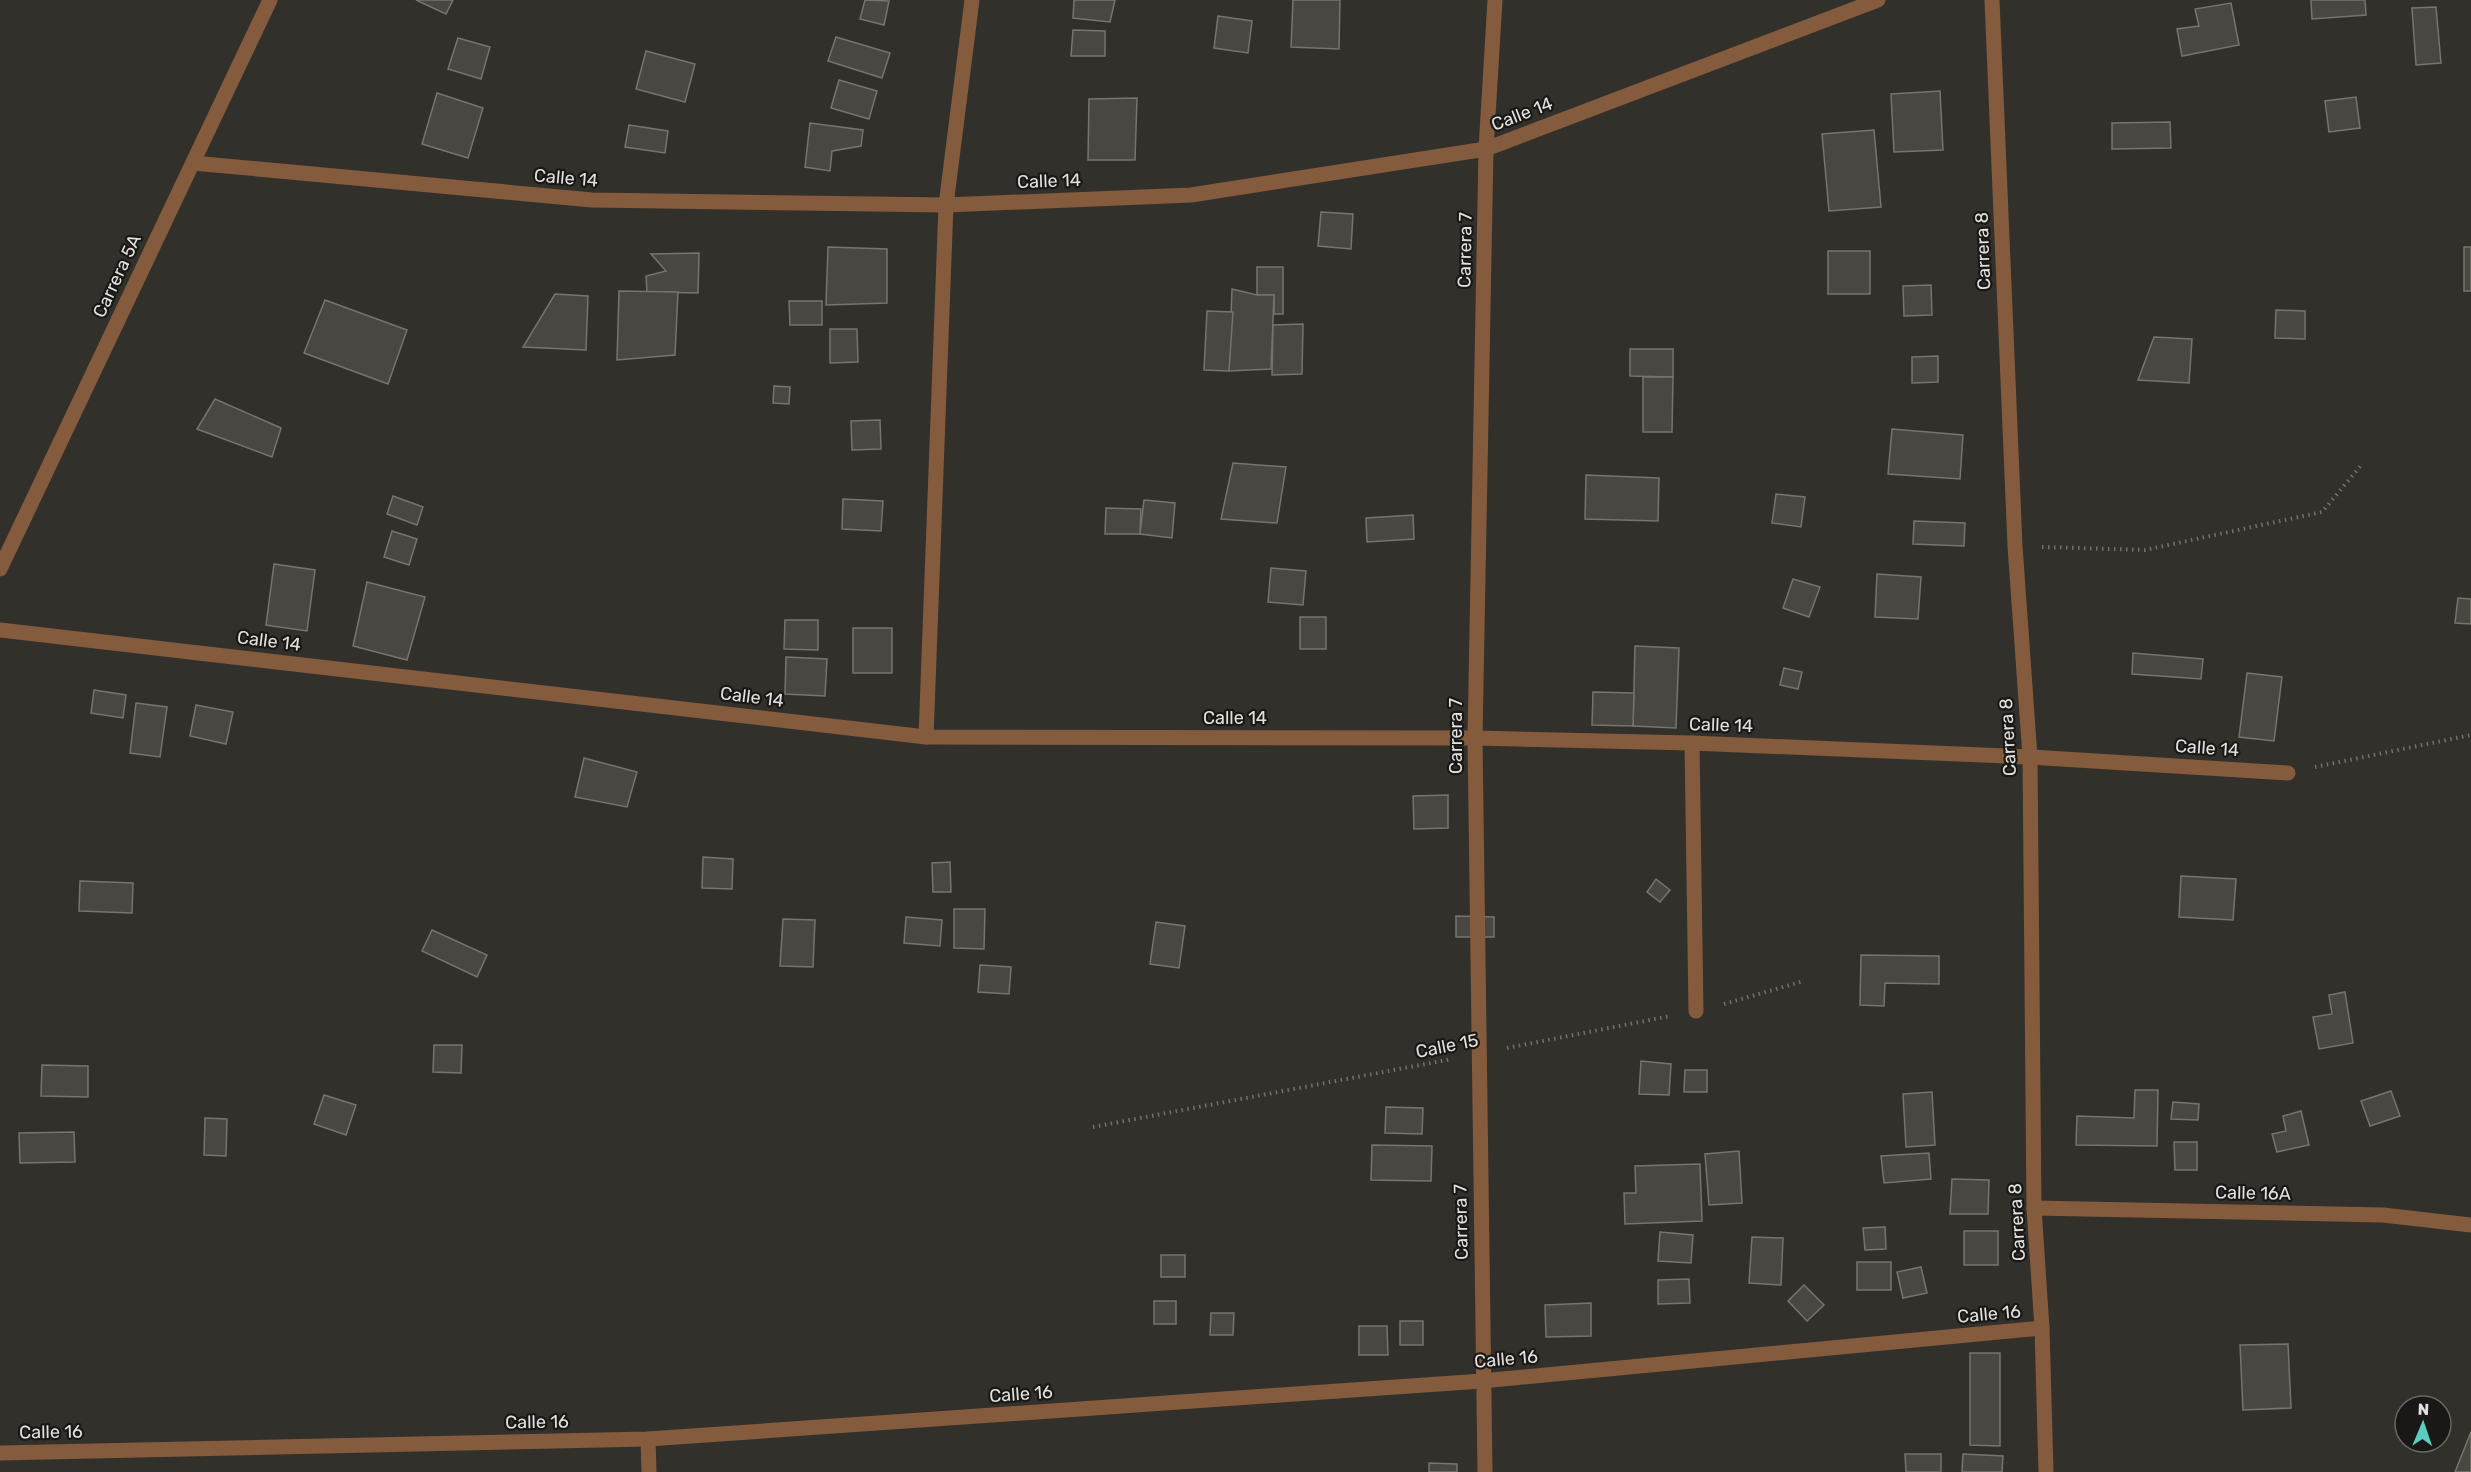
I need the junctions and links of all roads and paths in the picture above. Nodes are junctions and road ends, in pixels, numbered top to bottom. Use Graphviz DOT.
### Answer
graph roads {
  1 [pos="270,0"];
  2 [pos="972,0"];
  3 [pos="1495,0"];
  4 [pos="1878,0"];
  5 [pos="1992,0"];
  6 [pos="1486,149"];
  7 [pos="193,163"];
  8 [pos="946,205"];
  9 [pos="2363,464"];
  10 [pos="2015,546"];
  11 [pos="0,569"];
  12 [pos="0,630"];
  13 [pos="2471,735"];
  14 [pos="926,737"];
  15 [pos="1475,738"];
  16 [pos="1692,743"];
  17 [pos="2030,757"];
  18 [pos="2288,773"];
  19 [pos="1804,981"];
  20 [pos="1696,1011"];
  21 [pos="1478,1054"];
  22 [pos="1094,1127"];
  23 [pos="2034,1208"];
  24 [pos="2471,1225"];
  25 [pos="2042,1328"];
  26 [pos="1482,1381"];
  27 [pos="648,1439"];
  28 [pos="0,1453"];
  29 [pos="649,1472"];
  30 [pos="1485,1472"];
  31 [pos="2046,1472"];
  1 -- 7 [label="street, Carrera 5A"];
  2 -- 8 [label="street"];
  3 -- 6 [label="street, Carrera 7"];
  4 -- 6 [label="street, Calle 14"];
  5 -- 10 [label="street, Carrera 8"];
  6 -- 8 [label="street, Calle 14"];
  6 -- 15 [label="street, Carrera 7"];
  7 -- 8 [label="street, Calle 14"];
  7 -- 11 [label="street, Carrera 5A"];
  8 -- 14 [label="street"];
  9 -- 10 [label="path"];
  10 -- 17 [label="street, Carrera 8"];
  12 -- 14 [label="street, Calle 14"];
  13 -- 18 [label="path"];
  14 -- 15 [label="street, Calle 14"];
  15 -- 16 [label="street, Calle 14"];
  15 -- 21 [label="street, Carrera 7"];
  16 -- 17 [label="street, Calle 14"];
  16 -- 20 [label="street"];
  17 -- 18 [label="street, Calle 14"];
  17 -- 23 [label="street, Carrera 8"];
  19 -- 20 [label="path, Calle 15"];
  20 -- 21 [label="path, Calle 15"];
  21 -- 22 [label="path, Calle 15"];
  21 -- 26 [label="street, Carrera 7"];
  23 -- 24 [label="street, Calle 16A"];
  23 -- 25 [label="street, Carrera 8"];
  25 -- 26 [label="street, Calle 16"];
  25 -- 31 [label="street, Carrera 8"];
  26 -- 27 [label="street, Calle 16"];
  26 -- 30 [label="street, Carrera 7"];
  27 -- 28 [label="street, Calle 16"];
  27 -- 29 [label="street"];
}
